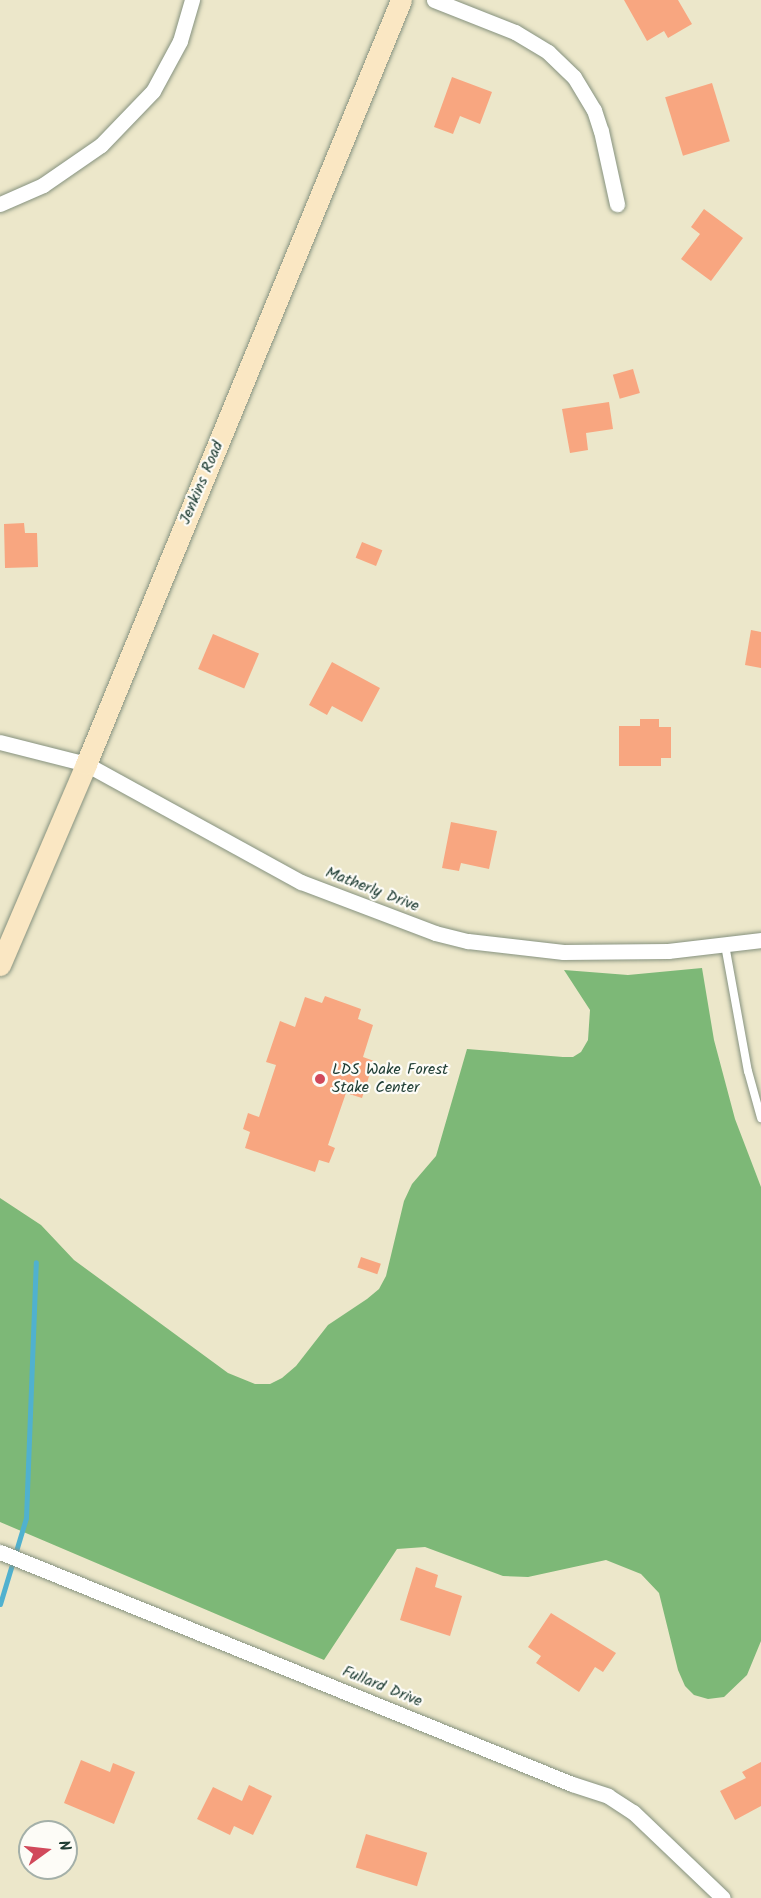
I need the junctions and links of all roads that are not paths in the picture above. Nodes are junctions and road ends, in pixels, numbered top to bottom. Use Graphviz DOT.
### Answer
graph roads {
  1 [pos="192,0"];
  2 [pos="401,0"];
  3 [pos="434,0"];
  4 [pos="0,204"];
  5 [pos="617,204"];
  6 [pos="0,742"];
  7 [pos="86,764"];
  8 [pos="761,940"];
  9 [pos="725,945"];
  10 [pos="0,965"];
  11 [pos="761,1118"];
  12 [pos="0,1552"];
  13 [pos="723,1898"];
  1 -- 4 [label="street"];
  2 -- 7 [label="street, Jenkins Road"];
  3 -- 5 [label="street"];
  6 -- 7 [label="street, Matherly Drive"];
  7 -- 9 [label="street, Matherly Drive"];
  7 -- 10 [label="street, Jenkins Road"];
  8 -- 9 [label="street, Matherly Drive"];
  9 -- 11 [label="lane"];
  12 -- 13 [label="street, Fullard Drive"];
}
